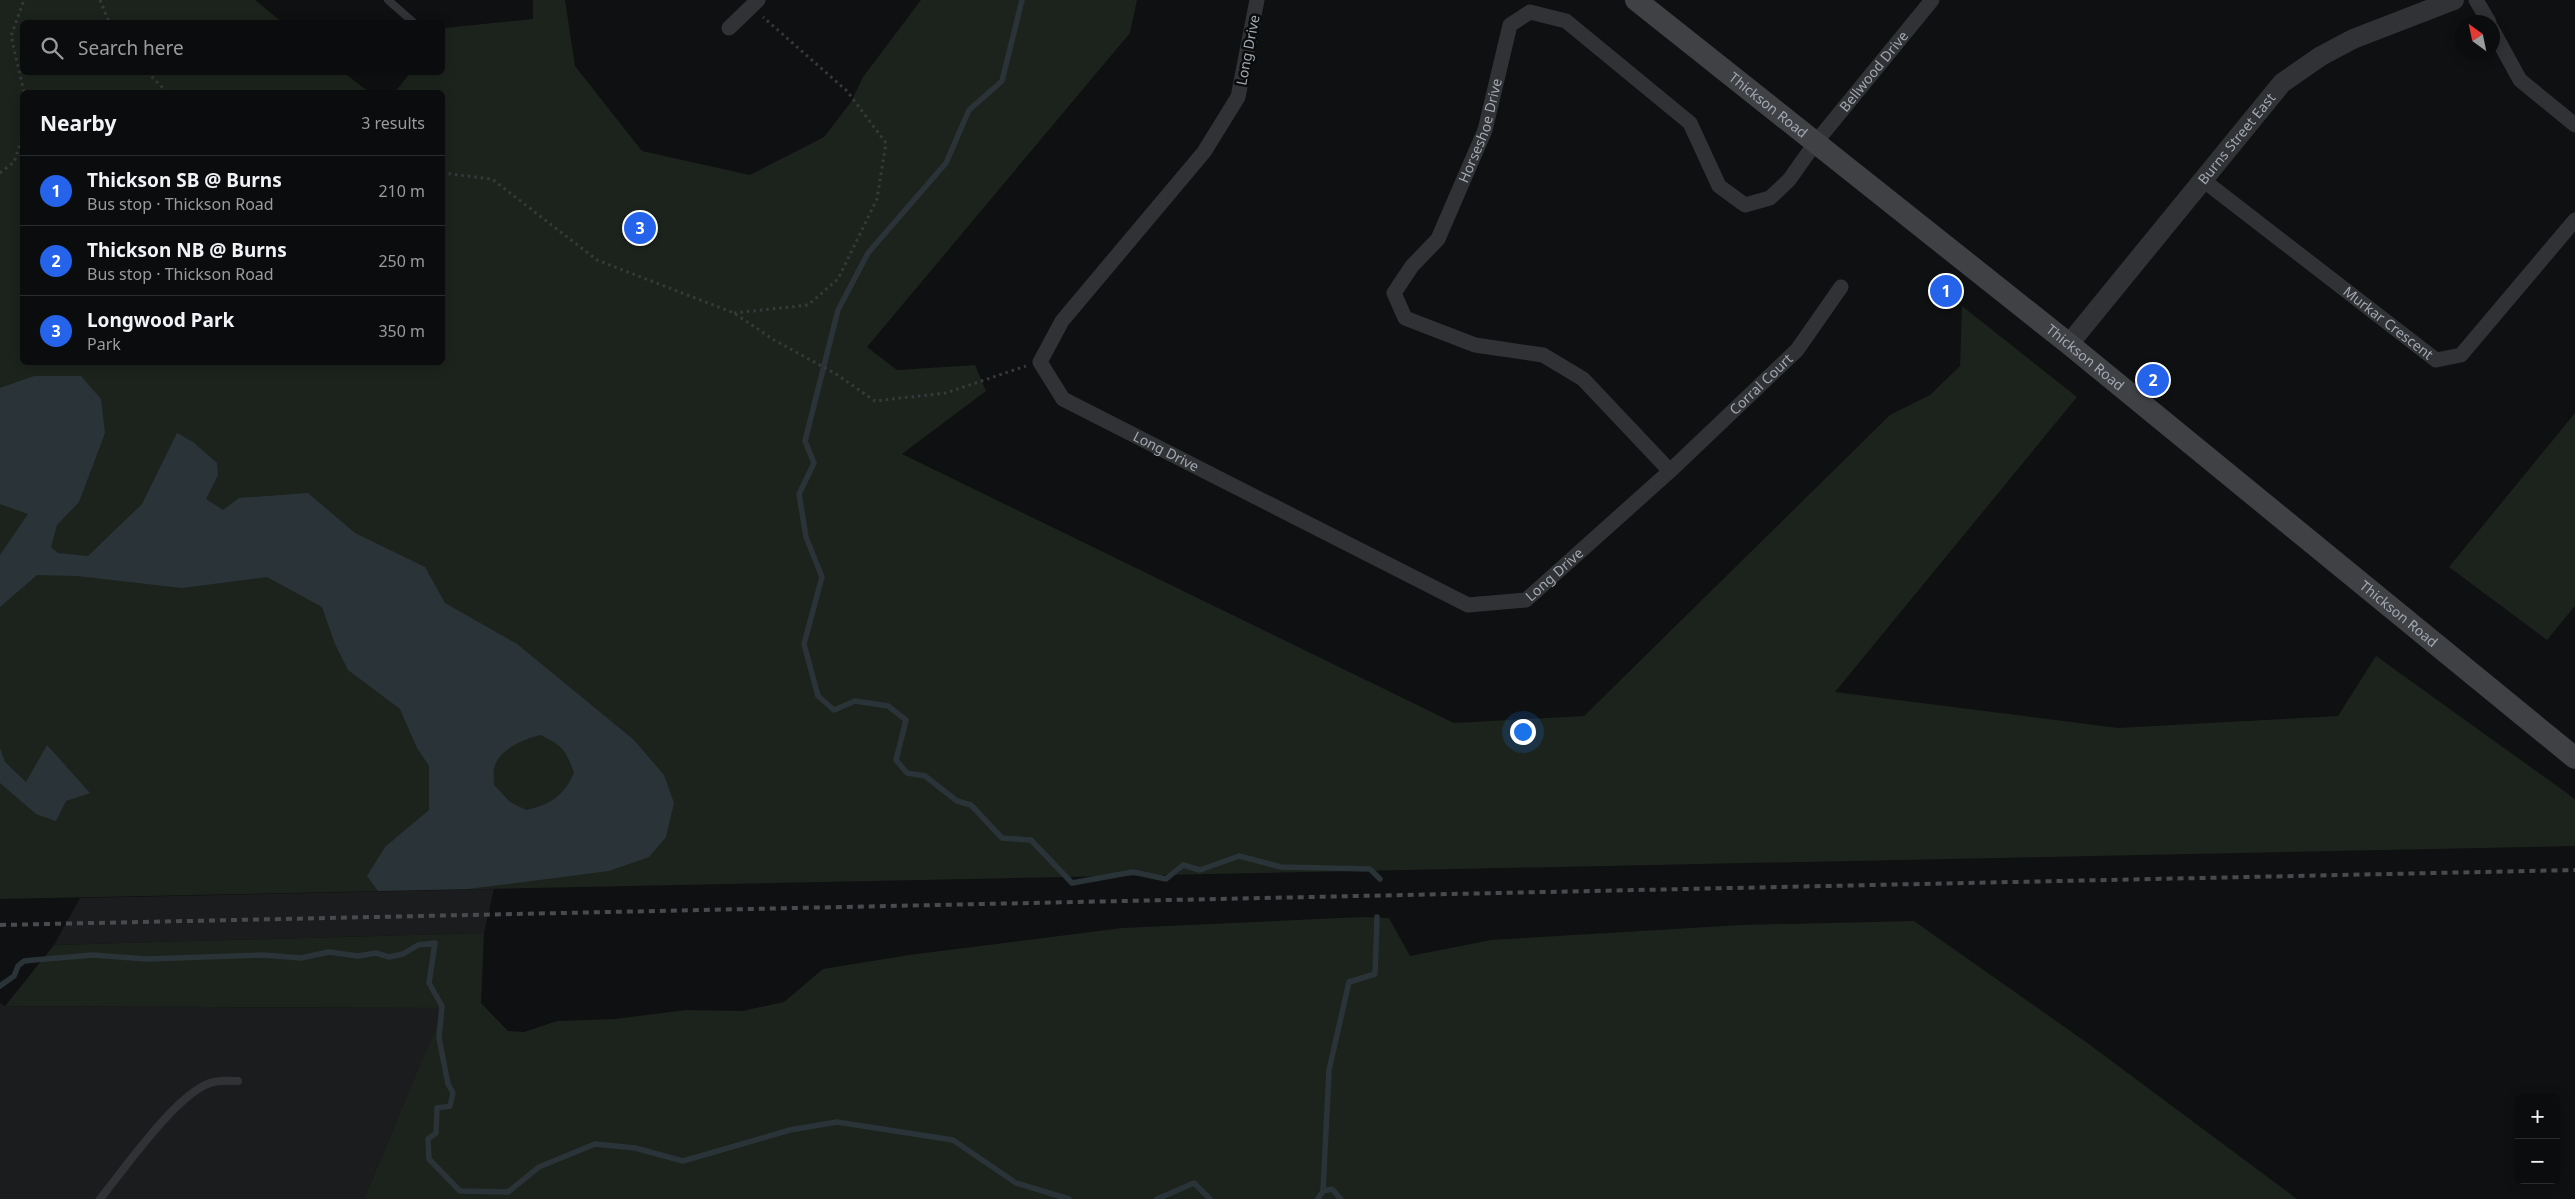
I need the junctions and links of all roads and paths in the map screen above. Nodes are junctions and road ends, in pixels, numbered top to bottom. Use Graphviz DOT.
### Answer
graph roads {
  1 [pos="24,0"];
  2 [pos="100,0"];
  3 [pos="388,0"];
  4 [pos="1258,0"];
  5 [pos="1636,0"];
  6 [pos="1932,0"];
  7 [pos="2454,0"];
  8 [pos="2476,0"];
  9 [pos="754,3"];
  10 [pos="2485,15"];
  11 [pos="108,20"];
  12 [pos="411,20"];
  13 [pos="729,28"];
  14 [pos="2500,44"];
  15 [pos="20,75"];
  16 [pos="20,75"];
  17 [pos="150,75"];
  18 [pos="24,90"];
  19 [pos="165,90"];
  20 [pos="2575,125"];
  21 [pos="1816,142"];
  22 [pos="20,145"];
  23 [pos="445,172"];
  24 [pos="0,173"];
  25 [pos="2203,180"];
  26 [pos="2575,220"];
  27 [pos="1841,288"];
  28 [pos="734,313"];
  29 [pos="2069,344"];
  30 [pos="1040,362"];
  31 [pos="1670,471"];
  32 [pos="2575,758"];
  33 [pos="238,1081"];
  34 [pos="100,1199"];
  1 -- 16 [label="path"];
  2 -- 11 [label="path"];
  3 -- 12 [label="lane"];
  4 -- 30 [label="street, Long Drive"];
  5 -- 21 [label="main road, Thickson Road"];
  6 -- 21 [label="street, Bellwood Drive"];
  7 -- 25 [label="street, Burns Street East"];
  8 -- 10 [label="street"];
  9 -- 13 [label="street"];
  9 -- 28 [label="path"];
  14 -- 20 [label="street"];
  15 -- 18 [label="path"];
  17 -- 19 [label="path"];
  21 -- 29 [label="main road, Thickson Road"];
  21 -- 31 [label="street, Horseshoe Drive"];
  22 -- 24 [label="path"];
  23 -- 28 [label="path"];
  25 -- 26 [label="street, Murkar Crescent"];
  25 -- 29 [label="street, Burns Street East"];
  27 -- 31 [label="street, Corral Court"];
  28 -- 30 [label="path"];
  29 -- 32 [label="main road, Thickson Road"];
  30 -- 31 [label="street, Long Drive"];
  33 -- 34 [label="lane"];
}
